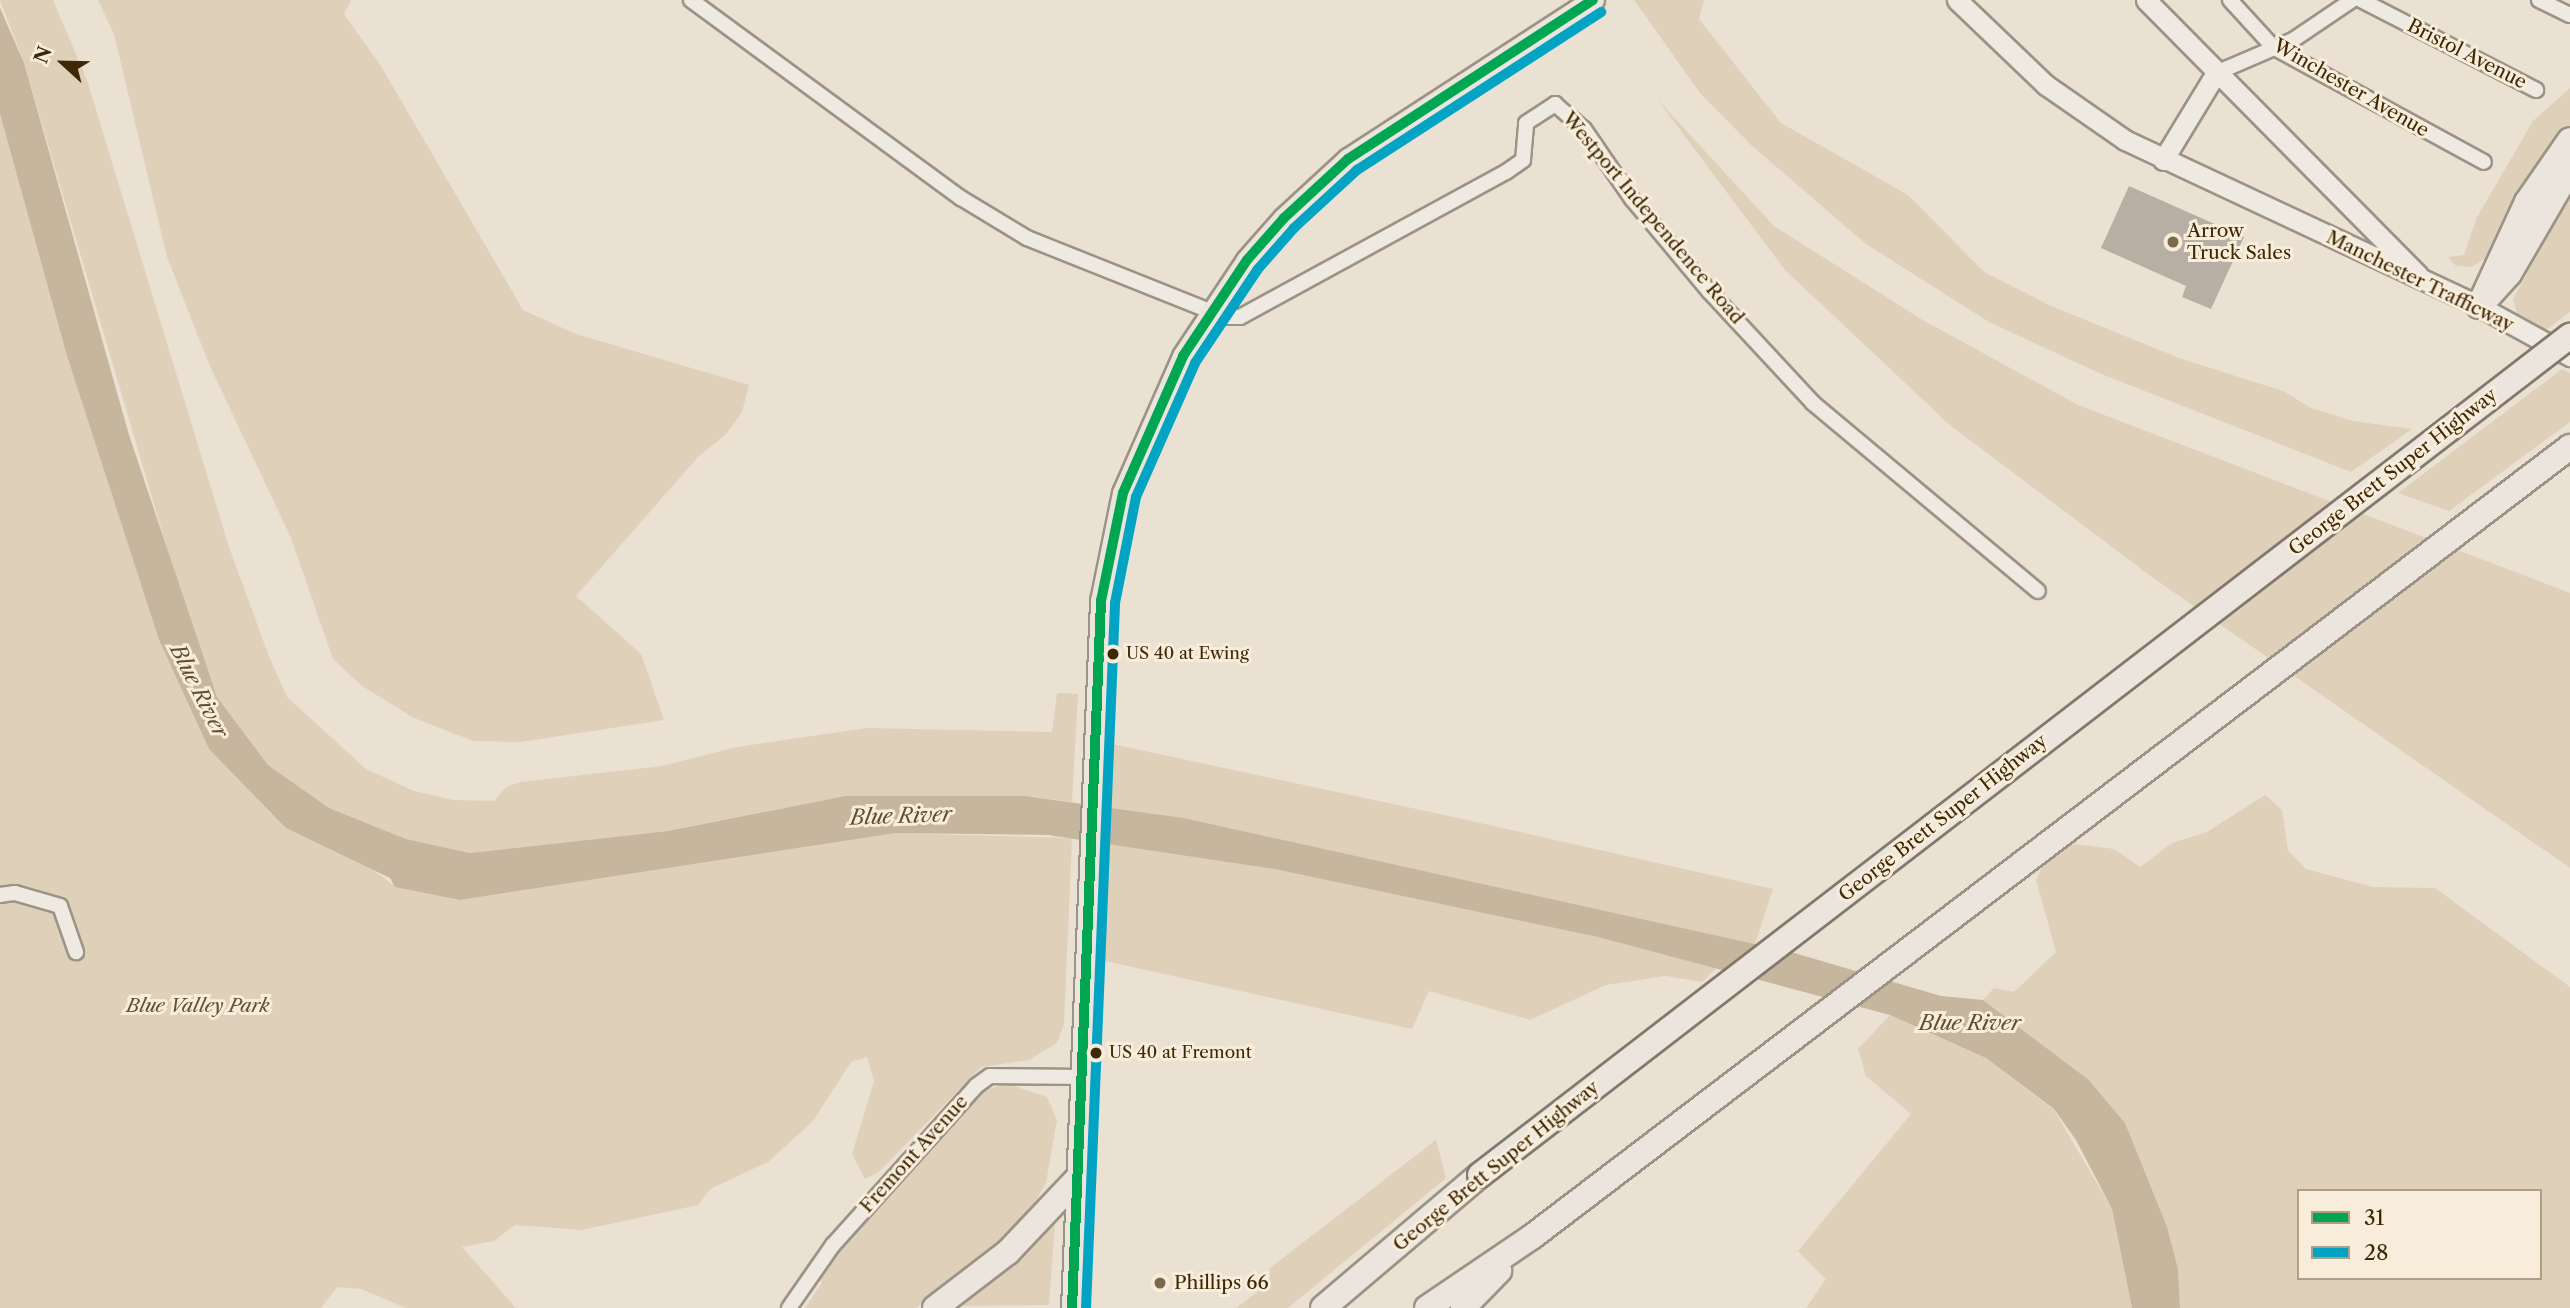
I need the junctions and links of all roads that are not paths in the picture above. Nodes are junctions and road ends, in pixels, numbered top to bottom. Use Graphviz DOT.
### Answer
graph roads {
  1 [pos="691,0"];
  2 [pos="1593,0"];
  3 [pos="1957,0"];
  4 [pos="2146,0"];
  5 [pos="2230,0"];
  6 [pos="2352,0"];
  7 [pos="2361,0"];
  8 [pos="2539,0"];
  9 [pos="2570,15"];
  10 [pos="2273,47"];
  11 [pos="2216,73"];
  12 [pos="2536,90"];
  13 [pos="2570,140"];
  14 [pos="2163,160"];
  15 [pos="2484,162"];
  16 [pos="2570,169"];
  17 [pos="2421,279"];
  18 [pos="2479,306"];
  19 [pos="1209,313"];
  20 [pos="2570,336"];
  21 [pos="2570,356"];
  22 [pos="2570,447"];
  23 [pos="2038,591"];
  24 [pos="7,894"];
  25 [pos="76,952"];
  26 [pos="1080,1077"];
  27 [pos="1079,1177"];
  28 [pos="1511,1251"];
  29 [pos="789,1308"];
  30 [pos="935,1308"];
  31 [pos="1072,1308"];
  32 [pos="1323,1308"];
  33 [pos="1427,1308"];
  34 [pos="1463,1308"];
  1 -- 19 [label="street"];
  2 -- 19 [label="main road"];
  3 -- 14 [label="main road, Manchester Trafficway"];
  4 -- 11 [label="main road"];
  5 -- 10 [label="street, Winchester Avenue"];
  6 -- 10 [label="street"];
  7 -- 12 [label="street, Bristol Avenue"];
  8 -- 9 [label="street"];
  10 -- 11 [label="street"];
  10 -- 15 [label="street, Winchester Avenue"];
  11 -- 14 [label="main road"];
  11 -- 17 [label="main road"];
  13 -- 18 [label="highway"];
  14 -- 17 [label="main road, Manchester Trafficway"];
  16 -- 18 [label="highway"];
  17 -- 18 [label="main road, Manchester Trafficway"];
  18 -- 21 [label="main road, Manchester Trafficway"];
  19 -- 23 [label="street, Westport Independence Road"];
  19 -- 26 [label="main road"];
  20 -- 32 [label="highway, George Brett Super Highway, bridge"];
  22 -- 28 [label="highway"];
  24 -- 25 [label="street"];
  26 -- 27 [label="main road"];
  26 -- 29 [label="street, Fremont Avenue"];
  27 -- 30 [label="highway"];
  27 -- 31 [label="main road"];
  28 -- 33 [label="highway"];
  28 -- 34 [label="highway"];
}
